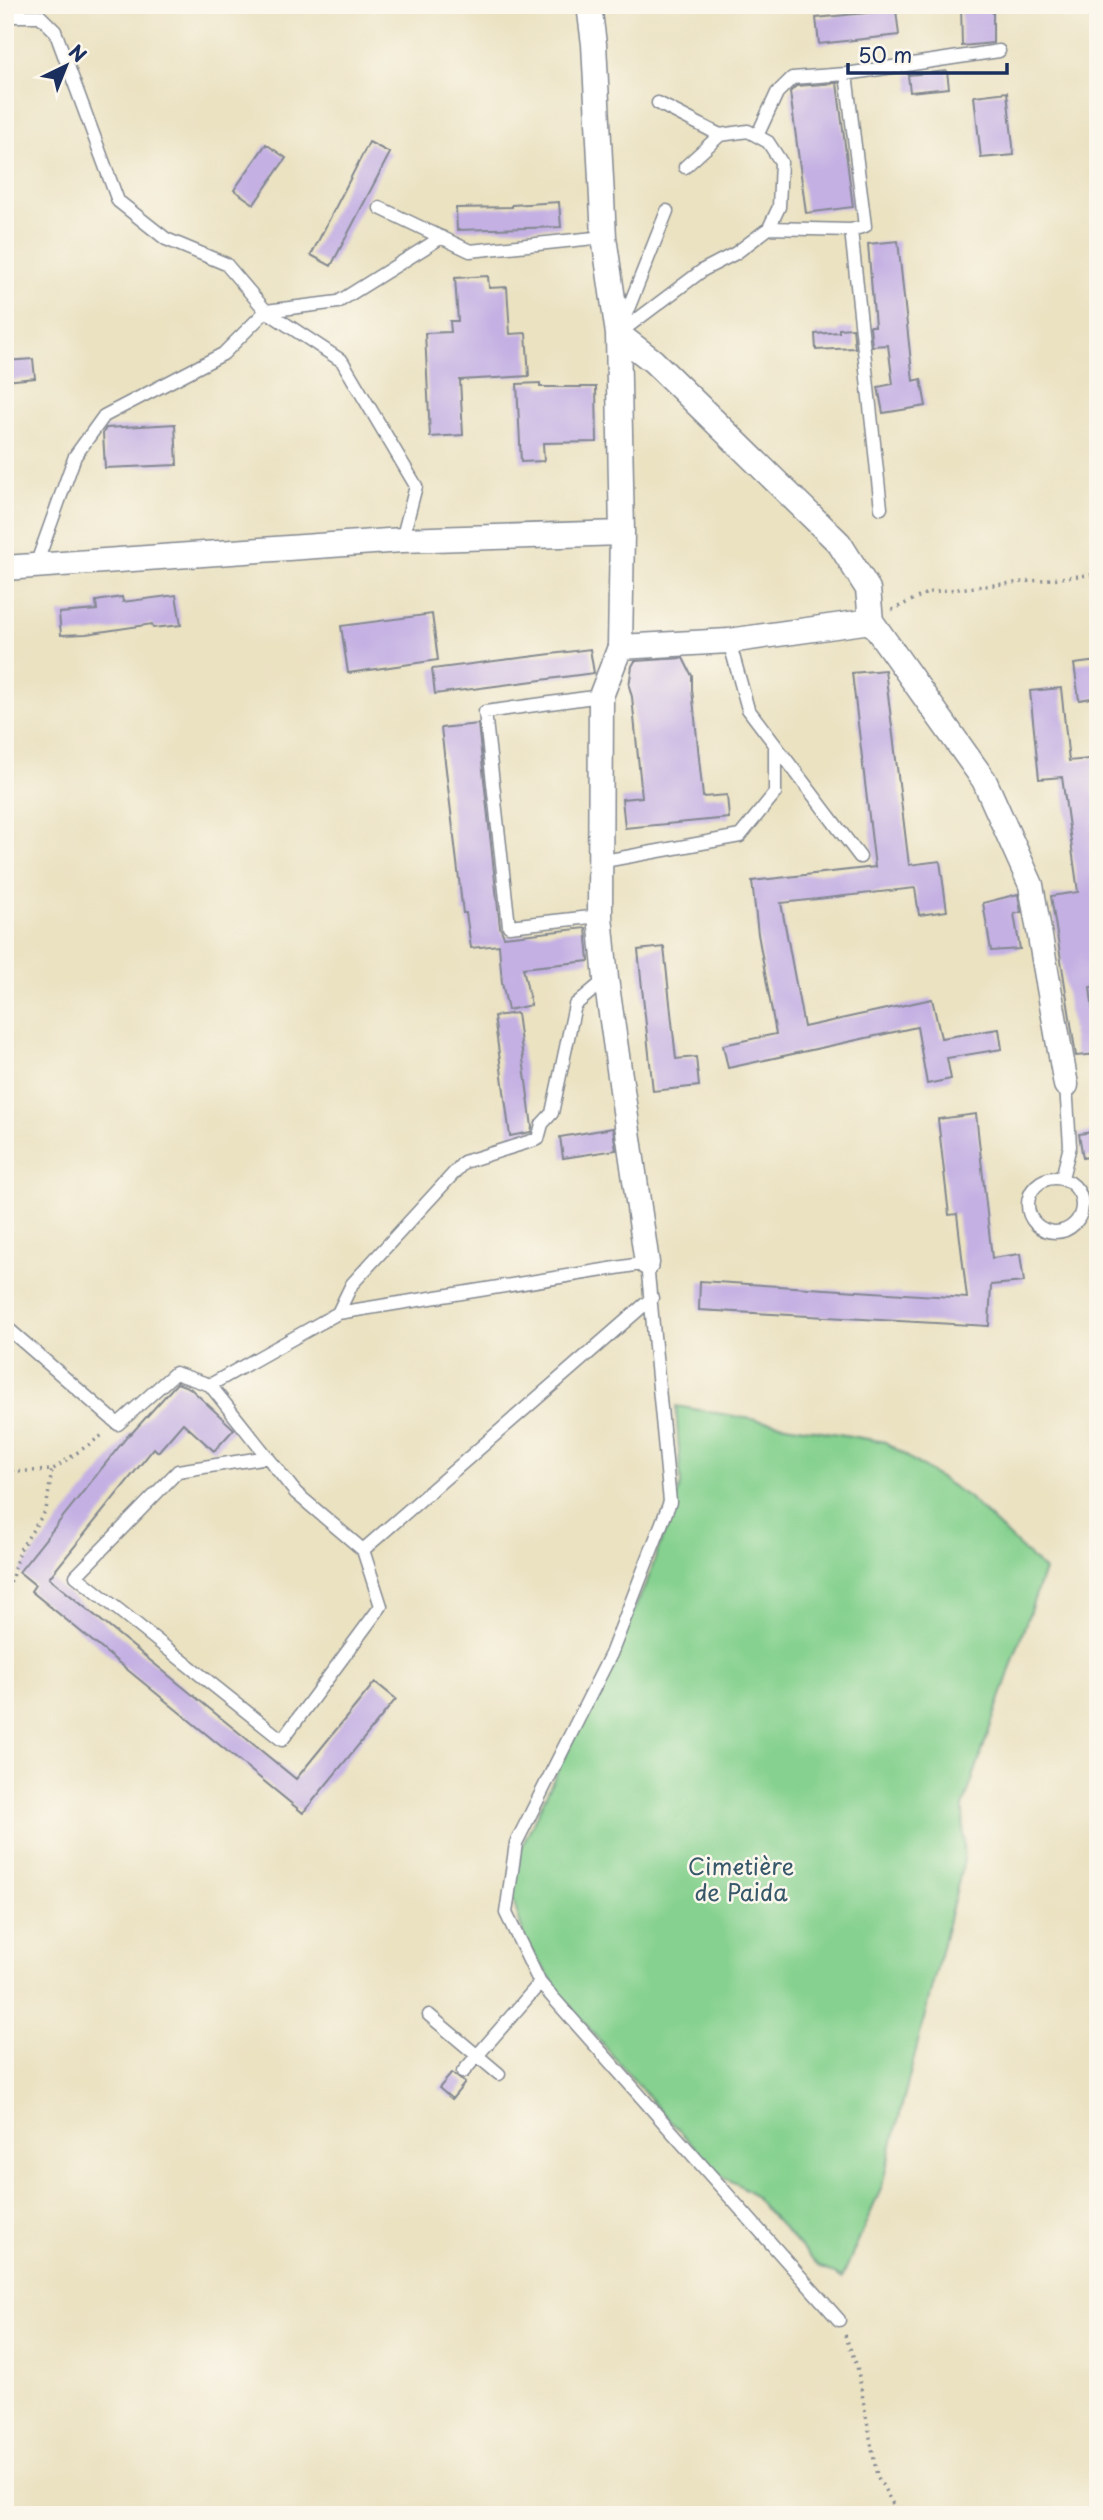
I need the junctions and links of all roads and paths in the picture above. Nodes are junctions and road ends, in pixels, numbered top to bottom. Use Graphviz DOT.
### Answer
graph roads {
  1 [pos="589,5"];
  2 [pos="5,16"];
  3 [pos="999,51"];
  4 [pos="846,74"];
  5 [pos="658,103"];
  6 [pos="720,135"];
  7 [pos="757,136"];
  8 [pos="685,167"];
  9 [pos="380,208"];
  10 [pos="667,211"];
  11 [pos="769,228"];
  12 [pos="851,230"];
  13 [pos="442,237"];
  14 [pos="604,237"];
  15 [pos="266,311"];
  16 [pos="618,334"];
  17 [pos="881,508"];
  18 [pos="622,533"];
  19 [pos="402,540"];
  20 [pos="36,565"];
  21 [pos="5,568"];
  22 [pos="1098,574"];
  23 [pos="870,621"];
  24 [pos="729,641"];
  25 [pos="620,647"];
  26 [pos="601,696"];
  27 [pos="775,746"];
  28 [pos="860,857"];
  29 [pos="599,862"];
  30 [pos="600,916"];
  31 [pos="606,979"];
  32 [pos="1066,1084"];
  33 [pos="1062,1178"];
  34 [pos="647,1263"];
  35 [pos="652,1298"];
  36 [pos="338,1313"];
  37 [pos="5,1326"];
  38 [pos="210,1385"];
  39 [pos="118,1424"];
  40 [pos="268,1457"];
  41 [pos="52,1470"];
  42 [pos="5,1472"];
  43 [pos="363,1550"];
  44 [pos="5,1603"];
  45 [pos="541,1983"];
  46 [pos="429,2015"];
  47 [pos="477,2056"];
  48 [pos="463,2072"];
  49 [pos="499,2074"];
  50 [pos="839,2320"];
  51 [pos="899,2515"];
  1 -- 14 [label="street"];
  2 -- 15 [label="lane"];
  3 -- 4 [label="lane"];
  4 -- 7 [label="lane"];
  4 -- 12 [label="lane"];
  5 -- 6 [label="lane"];
  6 -- 7 [label="lane"];
  6 -- 8 [label="lane"];
  7 -- 11 [label="lane"];
  9 -- 13 [label="lane"];
  10 -- 16 [label="lane"];
  11 -- 12 [label="lane"];
  11 -- 16 [label="lane"];
  12 -- 17 [label="lane"];
  13 -- 14 [label="lane"];
  13 -- 15 [label="lane"];
  14 -- 16 [label="street"];
  15 -- 19 [label="lane"];
  15 -- 20 [label="lane"];
  16 -- 18 [label="street"];
  16 -- 23 [label="street"];
  18 -- 19 [label="street"];
  18 -- 25 [label="street"];
  19 -- 20 [label="street"];
  20 -- 21 [label="street"];
  22 -- 23 [label="path"];
  23 -- 24 [label="street"];
  23 -- 32 [label="street"];
  24 -- 25 [label="street"];
  24 -- 27 [label="lane"];
  25 -- 26 [label="street"];
  26 -- 29 [label="street"];
  26 -- 30 [label="lane"];
  27 -- 28 [label="lane"];
  27 -- 29 [label="lane"];
  29 -- 30 [label="street"];
  30 -- 31 [label="street"];
  31 -- 34 [label="street"];
  31 -- 36 [label="lane"];
  32 -- 33 [label="lane"];
  33 -- 33 [label="lane"];
  34 -- 35 [label="lane"];
  34 -- 36 [label="lane"];
  35 -- 43 [label="lane"];
  35 -- 45 [label="lane"];
  36 -- 38 [label="lane"];
  37 -- 39 [label="lane"];
  38 -- 39 [label="lane"];
  38 -- 40 [label="lane"];
  39 -- 41 [label="path"];
  40 -- 43 [label="lane"];
  40 -- 43 [label="lane"];
  41 -- 42 [label="path"];
  41 -- 44 [label="path"];
  45 -- 47 [label="lane"];
  45 -- 50 [label="lane"];
  46 -- 47 [label="lane"];
  47 -- 48 [label="lane"];
  47 -- 49 [label="lane"];
  50 -- 51 [label="path"];
}
